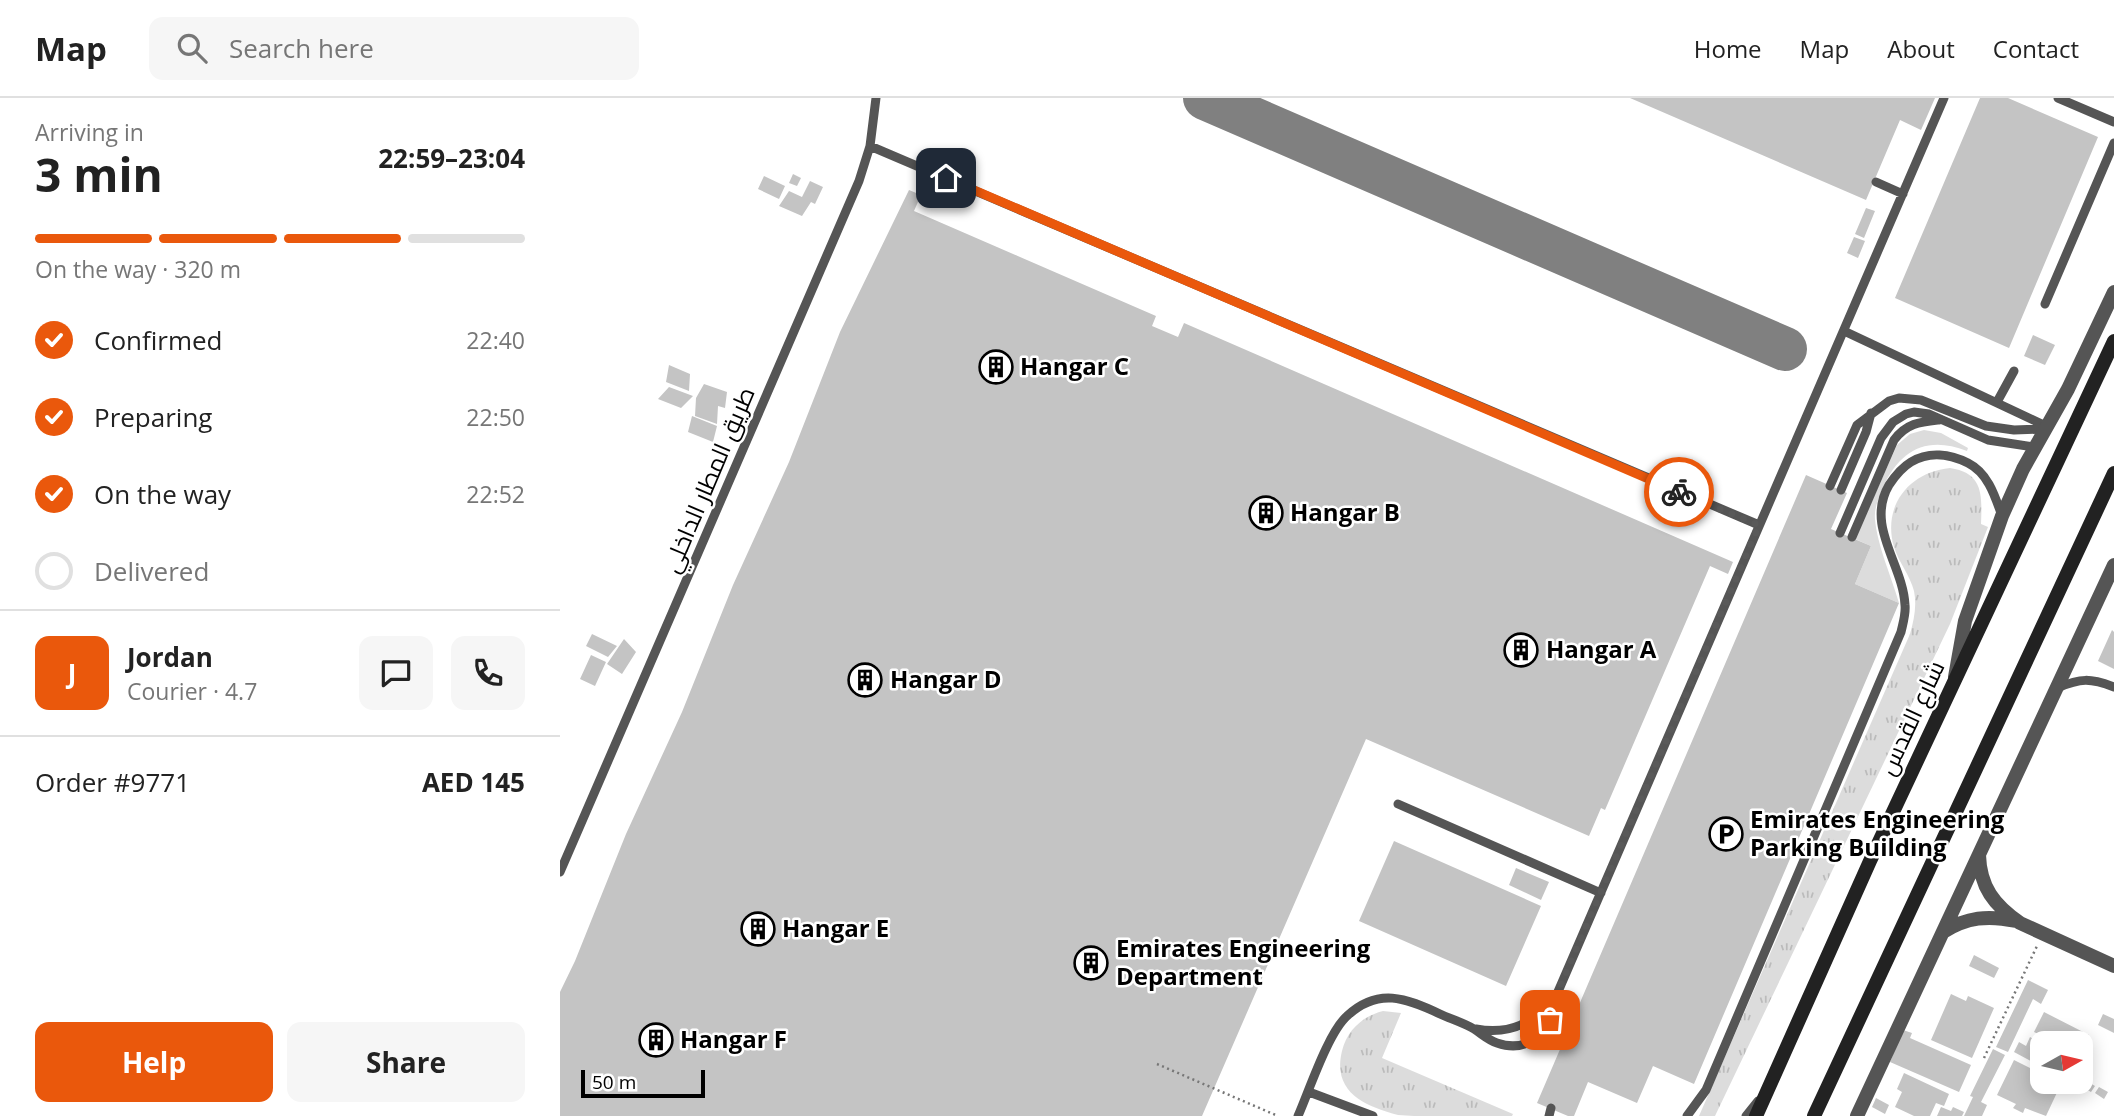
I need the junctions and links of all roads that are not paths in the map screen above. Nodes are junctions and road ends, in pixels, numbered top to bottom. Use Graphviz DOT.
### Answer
graph roads {
  1 [pos="876,98"];
  2 [pos="1944,98"];
  3 [pos="2058,98"];
  4 [pos="2114,122"];
  5 [pos="2114,143"];
  6 [pos="870,146"];
  7 [pos="1877,182"];
  8 [pos="1903,194"];
  9 [pos="2114,292"];
  10 [pos="2045,304"];
  11 [pos="1844,331"];
  12 [pos="2114,341"];
  13 [pos="2014,371"];
  14 [pos="1997,402"];
  15 [pos="1871,413"];
  16 [pos="1941,420"];
  17 [pos="2045,427"];
  18 [pos="2034,447"];
  19 [pos="2114,473"];
  20 [pos="1830,486"];
  21 [pos="1841,491"];
  22 [pos="2002,516"];
  23 [pos="1759,525"];
  24 [pos="1840,533"];
  25 [pos="1852,537"];
  26 [pos="2114,565"];
  27 [pos="1955,681"];
  28 [pos="2114,687"];
  29 [pos="2057,688"];
  30 [pos="1398,804"];
  31 [pos="1979,854"];
  32 [pos="560,872"];
  33 [pos="1601,893"];
  34 [pos="2020,923"];
  35 [pos="1943,932"];
  36 [pos="2114,966"];
  37 [pos="1557,994"];
  38 [pos="1474,1029"];
  39 [pos="1772,1082"];
  40 [pos="1308,1092"];
  41 [pos="1298,1116"];
  42 [pos="1373,1116"];
  43 [pos="1687,1116"];
  44 [pos="1746,1116"];
  45 [pos="1756,1116"];
  46 [pos="1814,1116"];
  47 [pos="1857,1116"];
  1 -- 6 [label="lane, طريق المطار الداخلي"];
  2 -- 8 [label="lane"];
  3 -- 4 [label="lane"];
  5 -- 10 [label="lane"];
  6 -- 23 [label="lane"];
  6 -- 32 [label="lane, طريق المطار الداخلي"];
  7 -- 8 [label="lane"];
  8 -- 11 [label="lane"];
  9 -- 17 [label="street"];
  11 -- 14 [label="lane"];
  11 -- 23 [label="lane"];
  12 -- 27 [label="main road, شارع القدس"];
  13 -- 14 [label="lane"];
  14 -- 17 [label="lane"];
  15 -- 17 [label="lane"];
  15 -- 20 [label="lane"];
  15 -- 21 [label="lane"];
  16 -- 18 [label="lane"];
  16 -- 24 [label="lane"];
  16 -- 25 [label="lane"];
  17 -- 18 [label="street"];
  18 -- 22 [label="street"];
  19 -- 46 [label="main road"];
  22 -- 27 [label="street"];
  22 -- 43 [label="lane"];
  23 -- 33 [label="lane"];
  26 -- 29 [label="street"];
  27 -- 39 [label="main road, شارع القدس"];
  28 -- 29 [label="lane"];
  29 -- 31 [label="street"];
  30 -- 33 [label="lane"];
  31 -- 34 [label="street"];
  31 -- 35 [label="street"];
  33 -- 37 [label="lane"];
  34 -- 35 [label="street"];
  34 -- 36 [label="street"];
  35 -- 47 [label="street"];
  37 -- 38 [label="lane"];
  37 -- 38 [label="lane"];
  38 -- 40 [label="lane"];
  39 -- 44 [label="lane"];
  39 -- 45 [label="main road, شارع القدس"];
  40 -- 41 [label="lane"];
  40 -- 42 [label="lane"];
}
